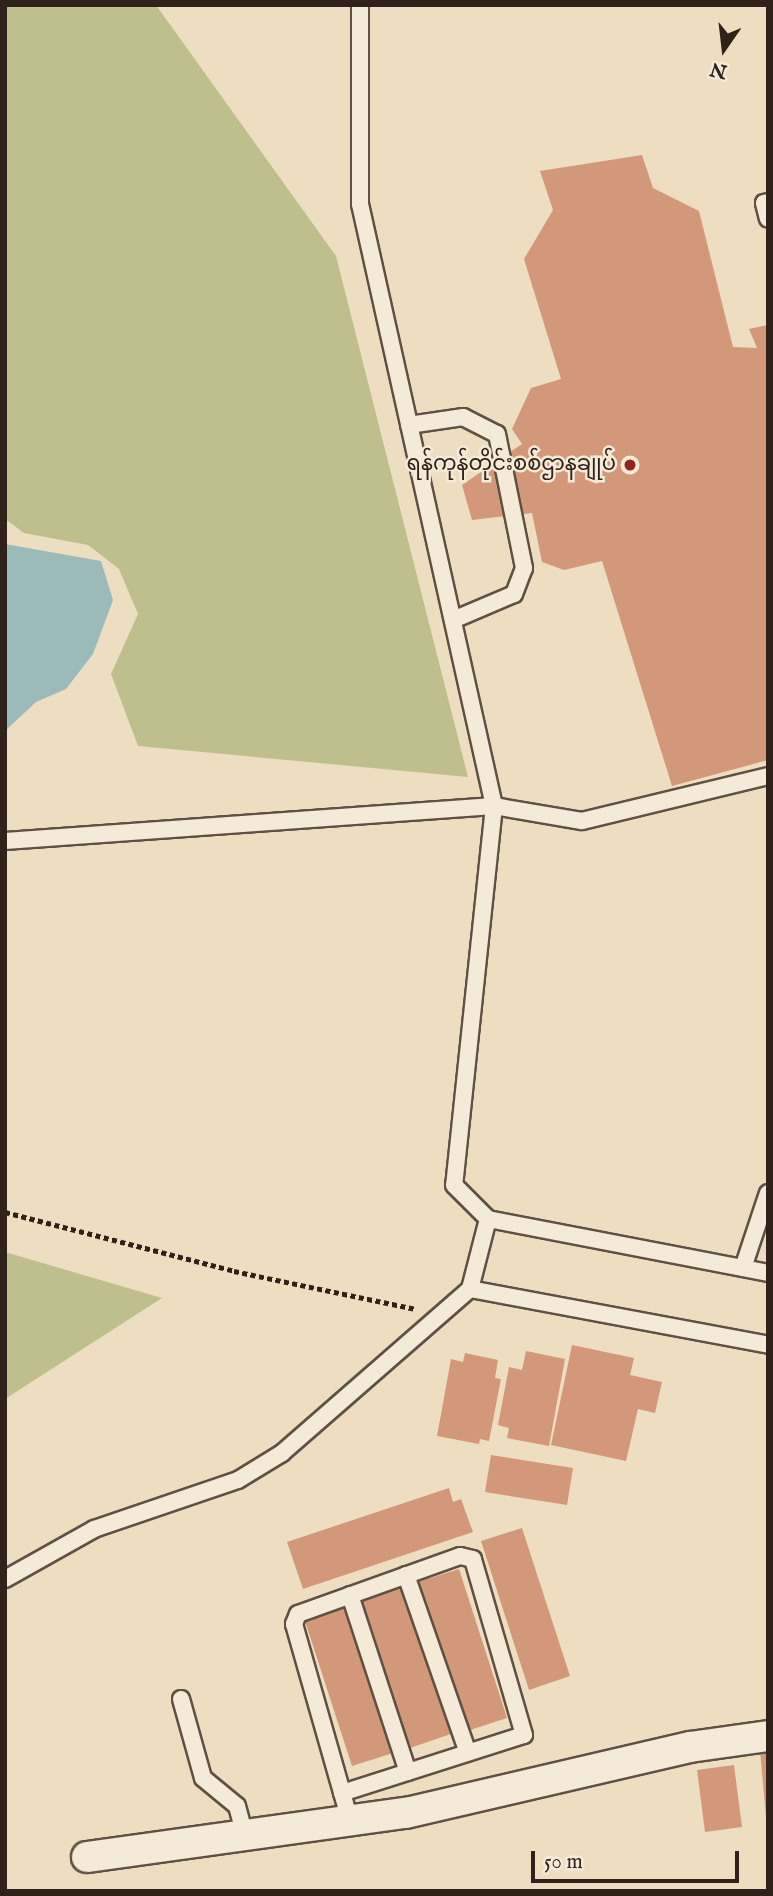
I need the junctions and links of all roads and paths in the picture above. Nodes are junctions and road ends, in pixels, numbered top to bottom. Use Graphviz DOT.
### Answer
graph roads {
  1 [pos="360,5"];
  2 [pos="768,202"];
  3 [pos="768,219"];
  4 [pos="409,425"];
  5 [pos="453,620"];
  6 [pos="768,776"];
  7 [pos="494,806"];
  8 [pos="5,841"];
  9 [pos="768,1193"];
  10 [pos="5,1212"];
  11 [pos="488,1219"];
  12 [pos="743,1268"];
  13 [pos="768,1273"];
  14 [pos="470,1289"];
  15 [pos="445,1314"];
  16 [pos="768,1345"];
  17 [pos="406,1575"];
  18 [pos="5,1579"];
  19 [pos="350,1595"];
  20 [pos="181,1699"];
  21 [pos="768,1736"];
  22 [pos="468,1753"];
  23 [pos="408,1772"];
  24 [pos="342,1793"];
  25 [pos="350,1821"];
  26 [pos="245,1836"];
  27 [pos="87,1857"];
  1 -- 4 [label="lane"];
  2 -- 3 [label="lane"];
  4 -- 5 [label="lane"];
  4 -- 5 [label="lane"];
  5 -- 7 [label="lane"];
  6 -- 7 [label="lane"];
  7 -- 8 [label="lane"];
  7 -- 11 [label="lane"];
  9 -- 12 [label="lane"];
  10 -- 15 [label="path"];
  11 -- 12 [label="lane"];
  11 -- 14 [label="lane"];
  12 -- 13 [label="lane"];
  14 -- 15 [label="lane"];
  14 -- 16 [label="lane"];
  15 -- 18 [label="lane"];
  17 -- 19 [label="lane"];
  17 -- 22 [label="lane"];
  17 -- 22 [label="lane"];
  19 -- 23 [label="lane"];
  19 -- 24 [label="lane"];
  20 -- 26 [label="lane"];
  21 -- 25 [label="street"];
  22 -- 23 [label="lane"];
  23 -- 24 [label="lane"];
  24 -- 25 [label="lane"];
  25 -- 26 [label="street"];
  26 -- 27 [label="street"];
}
